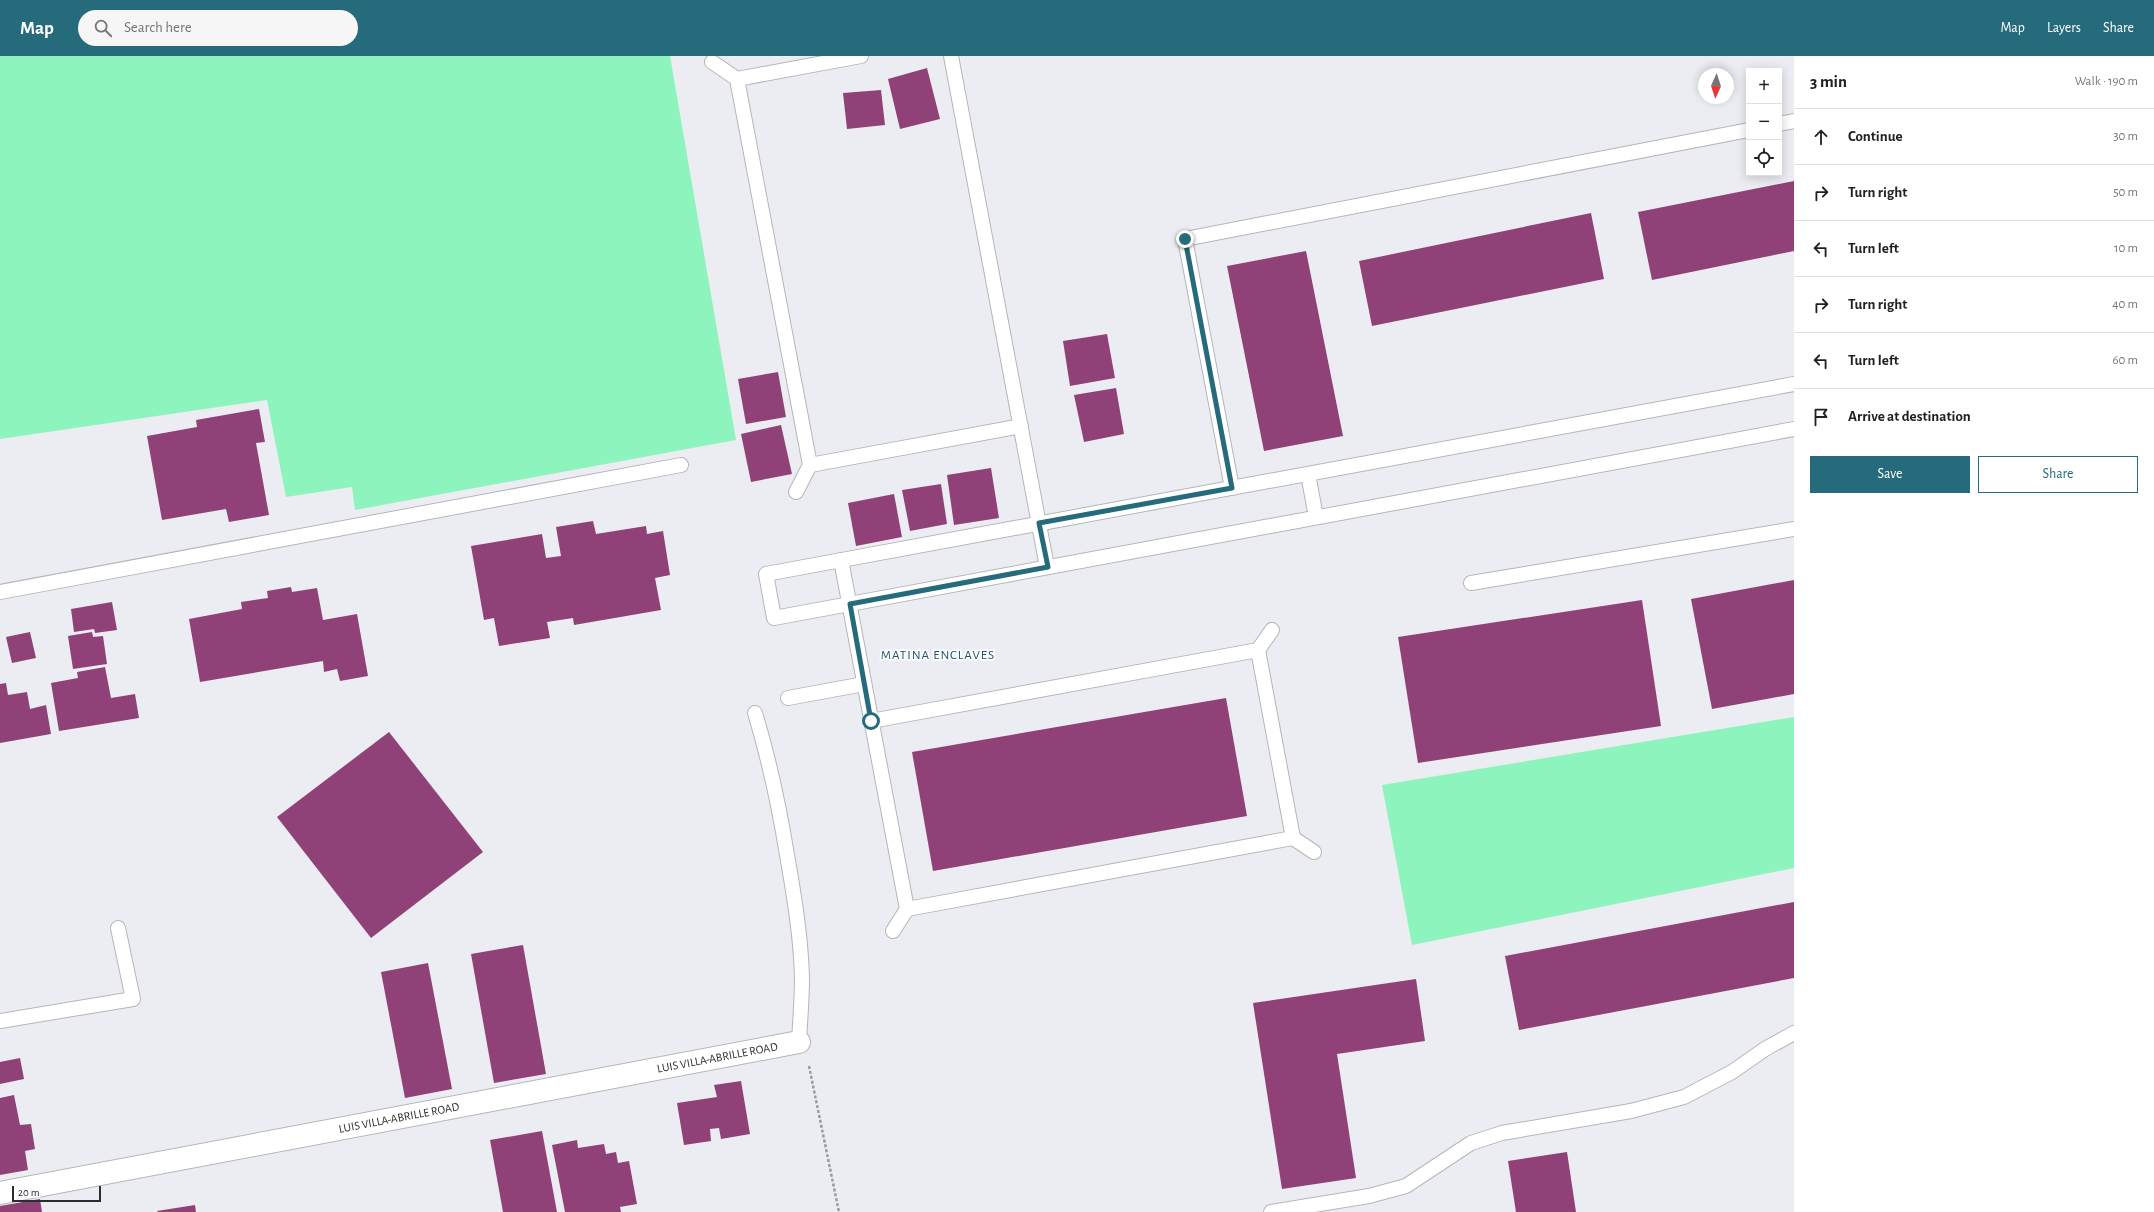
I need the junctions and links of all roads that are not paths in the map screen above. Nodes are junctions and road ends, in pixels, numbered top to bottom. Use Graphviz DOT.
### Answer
graph roads {
  1 [pos="862,56"];
  2 [pos="951,56"];
  3 [pos="712,62"];
  4 [pos="737,79"];
  5 [pos="1794,121"];
  6 [pos="1782,123"];
  7 [pos="1746,131"];
  8 [pos="1794,384"];
  9 [pos="1021,426"];
  10 [pos="1794,429"];
  11 [pos="810,465"];
  12 [pos="681,466"];
  13 [pos="1308,474"];
  14 [pos="1232,488"];
  15 [pos="796,492"];
  16 [pos="1316,518"];
  17 [pos="1039,523"];
  18 [pos="1794,528"];
  19 [pos="841,560"];
  20 [pos="1048,567"];
  21 [pos="1472,583"];
  22 [pos="0,592"];
  23 [pos="850,604"];
  24 [pos="1272,630"];
  25 [pos="1258,650"];
  26 [pos="864,684"];
  27 [pos="788,698"];
  28 [pos="755,712"];
  29 [pos="871,721"];
  30 [pos="1293,838"];
  31 [pos="1314,852"];
  32 [pos="907,909"];
  33 [pos="118,928"];
  34 [pos="893,931"];
  35 [pos="0,1021"];
  36 [pos="1794,1034"];
  37 [pos="799,1042"];
  38 [pos="0,1193"];
  39 [pos="1271,1212"];
  1 -- 4 [label="lane"];
  2 -- 9 [label="lane"];
  3 -- 4 [label="lane"];
  4 -- 11 [label="lane"];
  5 -- 6 [label="lane"];
  7 -- 14 [label="lane"];
  8 -- 13 [label="lane"];
  9 -- 11 [label="lane"];
  9 -- 17 [label="lane"];
  10 -- 16 [label="lane"];
  11 -- 15 [label="lane"];
  12 -- 22 [label="lane"];
  13 -- 14 [label="lane"];
  13 -- 16 [label="lane"];
  14 -- 17 [label="lane"];
  16 -- 20 [label="lane"];
  17 -- 19 [label="lane"];
  17 -- 20 [label="lane"];
  18 -- 21 [label="lane"];
  19 -- 23 [label="lane"];
  19 -- 23 [label="lane"];
  20 -- 23 [label="lane"];
  23 -- 26 [label="lane"];
  24 -- 25 [label="lane"];
  25 -- 29 [label="lane"];
  25 -- 30 [label="lane"];
  26 -- 27 [label="lane"];
  26 -- 29 [label="lane"];
  28 -- 37 [label="lane"];
  29 -- 32 [label="lane"];
  30 -- 31 [label="lane"];
  30 -- 32 [label="lane"];
  32 -- 34 [label="lane"];
  33 -- 35 [label="lane"];
  36 -- 39 [label="lane"];
  37 -- 38 [label="street, LUIS VILLA-ABRILLE ROAD"];
}
